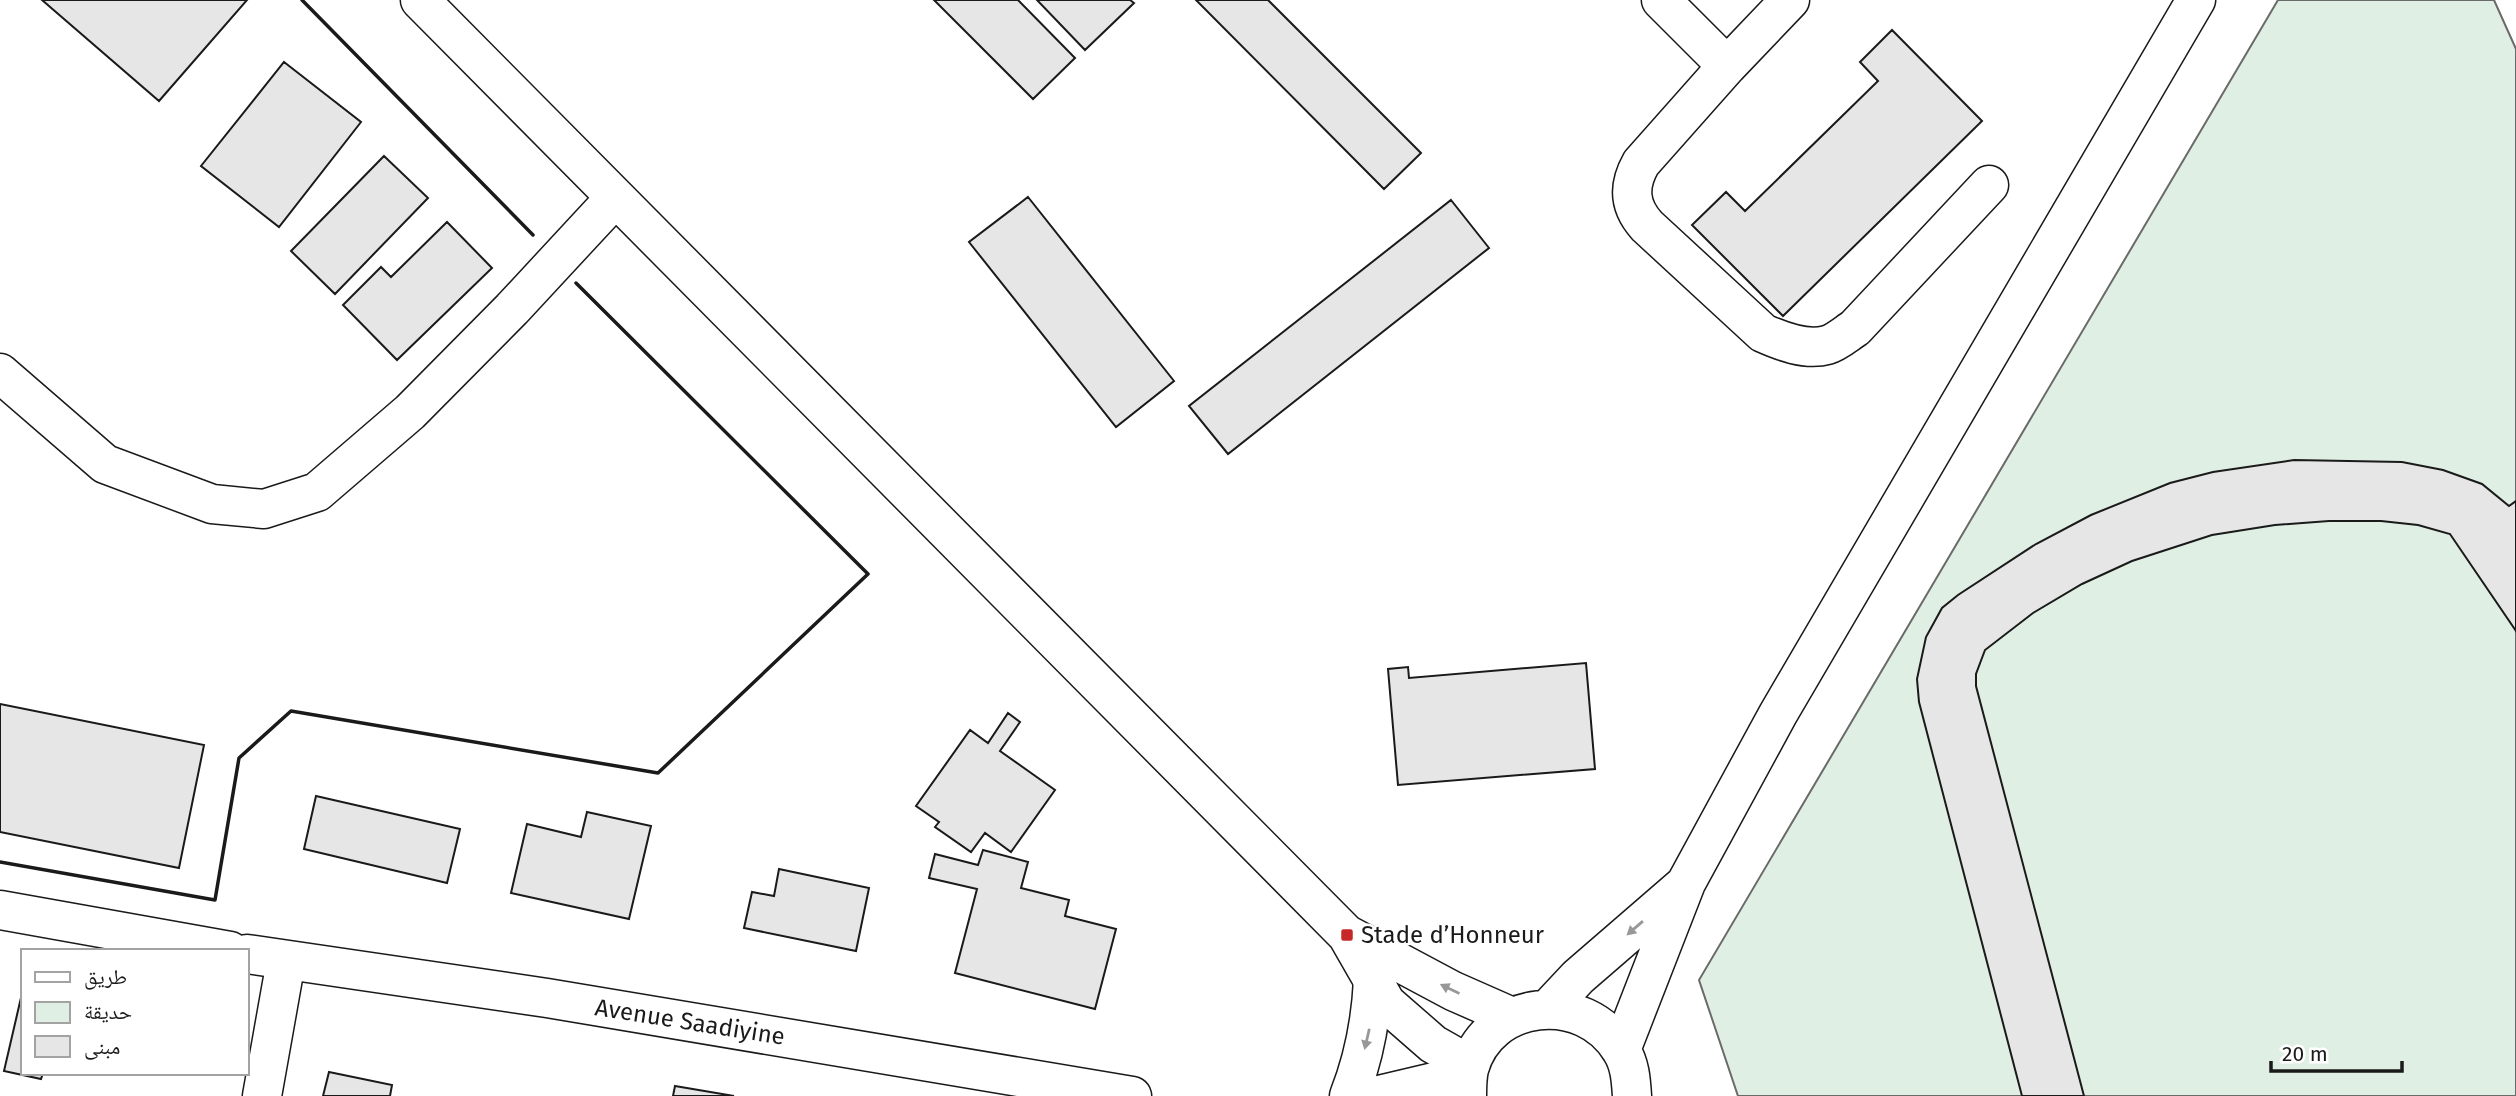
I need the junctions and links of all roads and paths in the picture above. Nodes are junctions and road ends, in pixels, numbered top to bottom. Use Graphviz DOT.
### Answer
graph roads {
  1 [pos="420,0"];
  2 [pos="1661,0"];
  3 [pos="1790,0"];
  4 [pos="2196,0"];
  5 [pos="1727,66"];
  6 [pos="1989,185"];
  7 [pos="615,198"];
  8 [pos="0,373"];
  9 [pos="1686,883"];
  10 [pos="0,910"];
  11 [pos="1347,935"];
  12 [pos="219,949"];
  13 [pos="248,954"];
  14 [pos="286,961"];
  15 [pos="1373,980"];
  16 [pos="1530,1013"];
  17 [pos="1621,1050"];
  18 [pos="1468,1078"];
  19 [pos="262,1096"];
  20 [pos="1132,1096"];
  21 [pos="1349,1096"];
  22 [pos="1374,1096"];
  23 [pos="1632,1096"];
  1 -- 7 [label="main road"];
  2 -- 5 [label="main road"];
  3 -- 5 [label="main road"];
  4 -- 9 [label="main road"];
  5 -- 6 [label="main road"];
  7 -- 8 [label="main road"];
  7 -- 11 [label="main road"];
  9 -- 16 [label="main road, one-way"];
  9 -- 17 [label="main road"];
  10 -- 12 [label="main road"];
  11 -- 15 [label="main road"];
  16 -- 11 [label="main road, one-way"];
  13 -- 14 [label="main road, Avenue Saadiyine"];
  14 -- 19 [label="main road"];
  14 -- 20 [label="main road, Avenue Saadiyine"];
  15 -- 18 [label="main road"];
  15 -- 21 [label="main road, one-way"];
  16 -- 17 [label="main road"];
  16 -- 18 [label="main road"];
  17 -- 23 [label="main road"];
  18 -- 22 [label="main road"];
}
